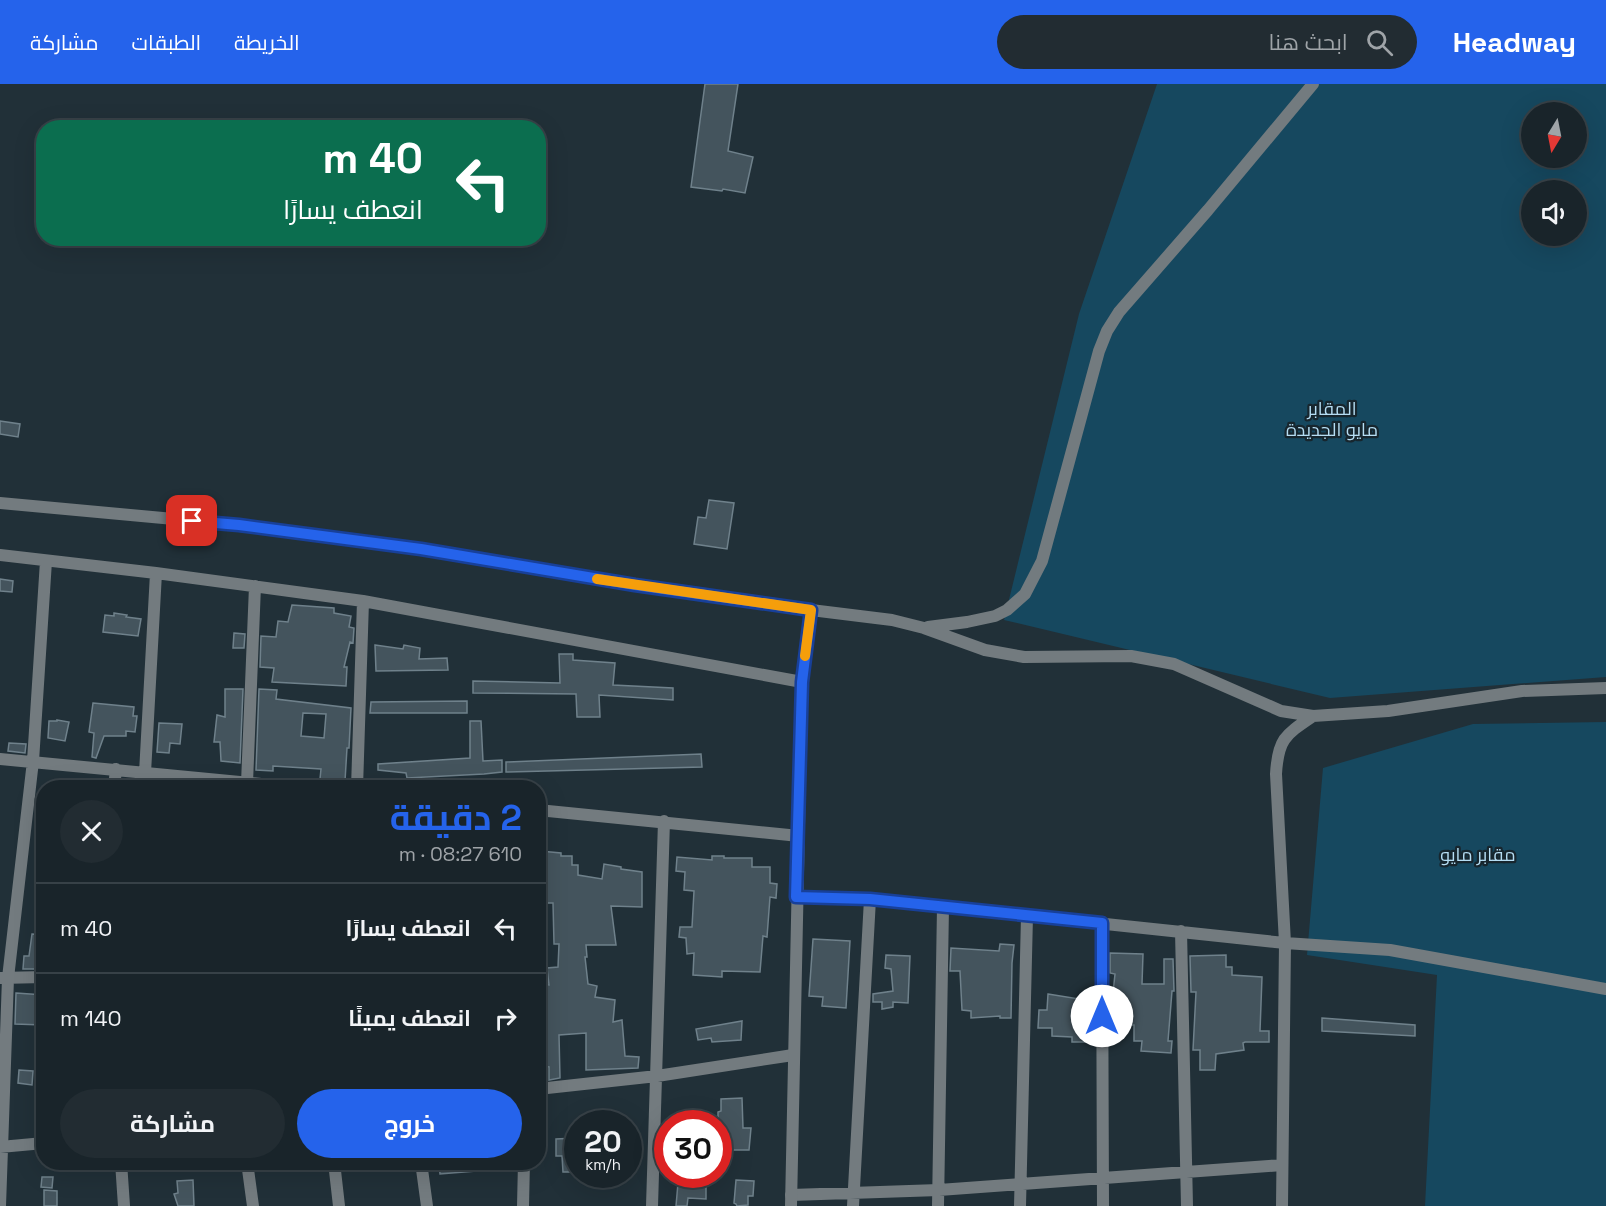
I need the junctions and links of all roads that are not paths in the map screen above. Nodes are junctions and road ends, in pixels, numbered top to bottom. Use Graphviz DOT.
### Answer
graph roads {
  1 [pos="1313,84"];
  2 [pos="0,503"];
  3 [pos="0,555"];
  4 [pos="46,561"];
  5 [pos="156,573"];
  6 [pos="255,586"];
  7 [pos="363,602"];
  8 [pos="811,610"];
  9 [pos="924,628"];
  10 [pos="802,682"];
  11 [pos="1606,688"];
  12 [pos="1313,716"];
  13 [pos="0,759"];
  14 [pos="33,761"];
  15 [pos="116,769"];
  16 [pos="145,773"];
  17 [pos="115,780"];
  18 [pos="186,780"];
  19 [pos="247,780"];
  20 [pos="357,780"];
  21 [pos="546,811"];
  22 [pos="664,821"];
  23 [pos="799,836"];
  24 [pos="796,897"];
  25 [pos="870,899"];
  26 [pos="943,907"];
  27 [pos="1027,916"];
  28 [pos="1102,923"];
  29 [pos="1181,931"];
  30 [pos="1285,943"];
  31 [pos="36,977"];
  32 [pos="4,978"];
  33 [pos="1606,989"];
  34 [pos="793,1055"];
  35 [pos="657,1076"];
  36 [pos="546,1088"];
  37 [pos="36,1144"];
  38 [pos="1,1147"];
  39 [pos="1282,1165"];
  40 [pos="122,1170"];
  41 [pos="248,1170"];
  42 [pos="335,1170"];
  43 [pos="422,1170"];
  44 [pos="524,1170"];
  45 [pos="1186,1172"];
  46 [pos="1103,1178"];
  47 [pos="1020,1184"];
  48 [pos="939,1190"];
  49 [pos="853,1200"];
  50 [pos="791,1201"];
  51 [pos="0,1206"];
  52 [pos="124,1206"];
  53 [pos="254,1206"];
  54 [pos="339,1206"];
  55 [pos="427,1206"];
  56 [pos="523,1206"];
  57 [pos="652,1206"];
  58 [pos="938,1206"];
  59 [pos="1020,1206"];
  60 [pos="1103,1206"];
  61 [pos="1186,1206"];
  62 [pos="1282,1206"];
  1 -- 9 [label="street"];
  2 -- 8 [label="street"];
  3 -- 4 [label="street"];
  4 -- 5 [label="street"];
  4 -- 14 [label="street"];
  5 -- 6 [label="street"];
  5 -- 16 [label="street"];
  6 -- 7 [label="street"];
  6 -- 19 [label="street"];
  7 -- 10 [label="street"];
  7 -- 20 [label="street"];
  8 -- 9 [label="street"];
  8 -- 10 [label="street"];
  9 -- 12 [label="street"];
  10 -- 23 [label="street"];
  11 -- 12 [label="street"];
  12 -- 30 [label="street"];
  13 -- 14 [label="street"];
  14 -- 15 [label="street"];
  14 -- 32 [label="street"];
  15 -- 16 [label="street"];
  15 -- 17 [label="street"];
  16 -- 18 [label="street"];
  21 -- 22 [label="street"];
  22 -- 23 [label="street"];
  22 -- 35 [label="street"];
  23 -- 24 [label="street"];
  24 -- 25 [label="street"];
  24 -- 34 [label="street"];
  25 -- 26 [label="street"];
  25 -- 49 [label="street"];
  26 -- 27 [label="street"];
  26 -- 48 [label="street"];
  27 -- 28 [label="street"];
  27 -- 47 [label="street"];
  28 -- 29 [label="street"];
  28 -- 46 [label="street"];
  29 -- 30 [label="street"];
  29 -- 45 [label="street"];
  30 -- 33 [label="street"];
  30 -- 39 [label="street"];
  31 -- 32 [label="street"];
  32 -- 38 [label="street"];
  34 -- 35 [label="street"];
  34 -- 50 [label="street"];
  35 -- 36 [label="street"];
  35 -- 57 [label="street"];
  37 -- 38 [label="street"];
  38 -- 51 [label="street"];
  39 -- 45 [label="street"];
  39 -- 62 [label="street"];
  40 -- 52 [label="street"];
  41 -- 53 [label="street"];
  42 -- 54 [label="street"];
  43 -- 55 [label="street"];
  44 -- 56 [label="street"];
  45 -- 46 [label="street"];
  45 -- 61 [label="street"];
  46 -- 47 [label="street"];
  46 -- 60 [label="street"];
  47 -- 48 [label="street"];
  47 -- 59 [label="street"];
  48 -- 49 [label="street"];
  48 -- 58 [label="street"];
  49 -- 50 [label="street"];
}
